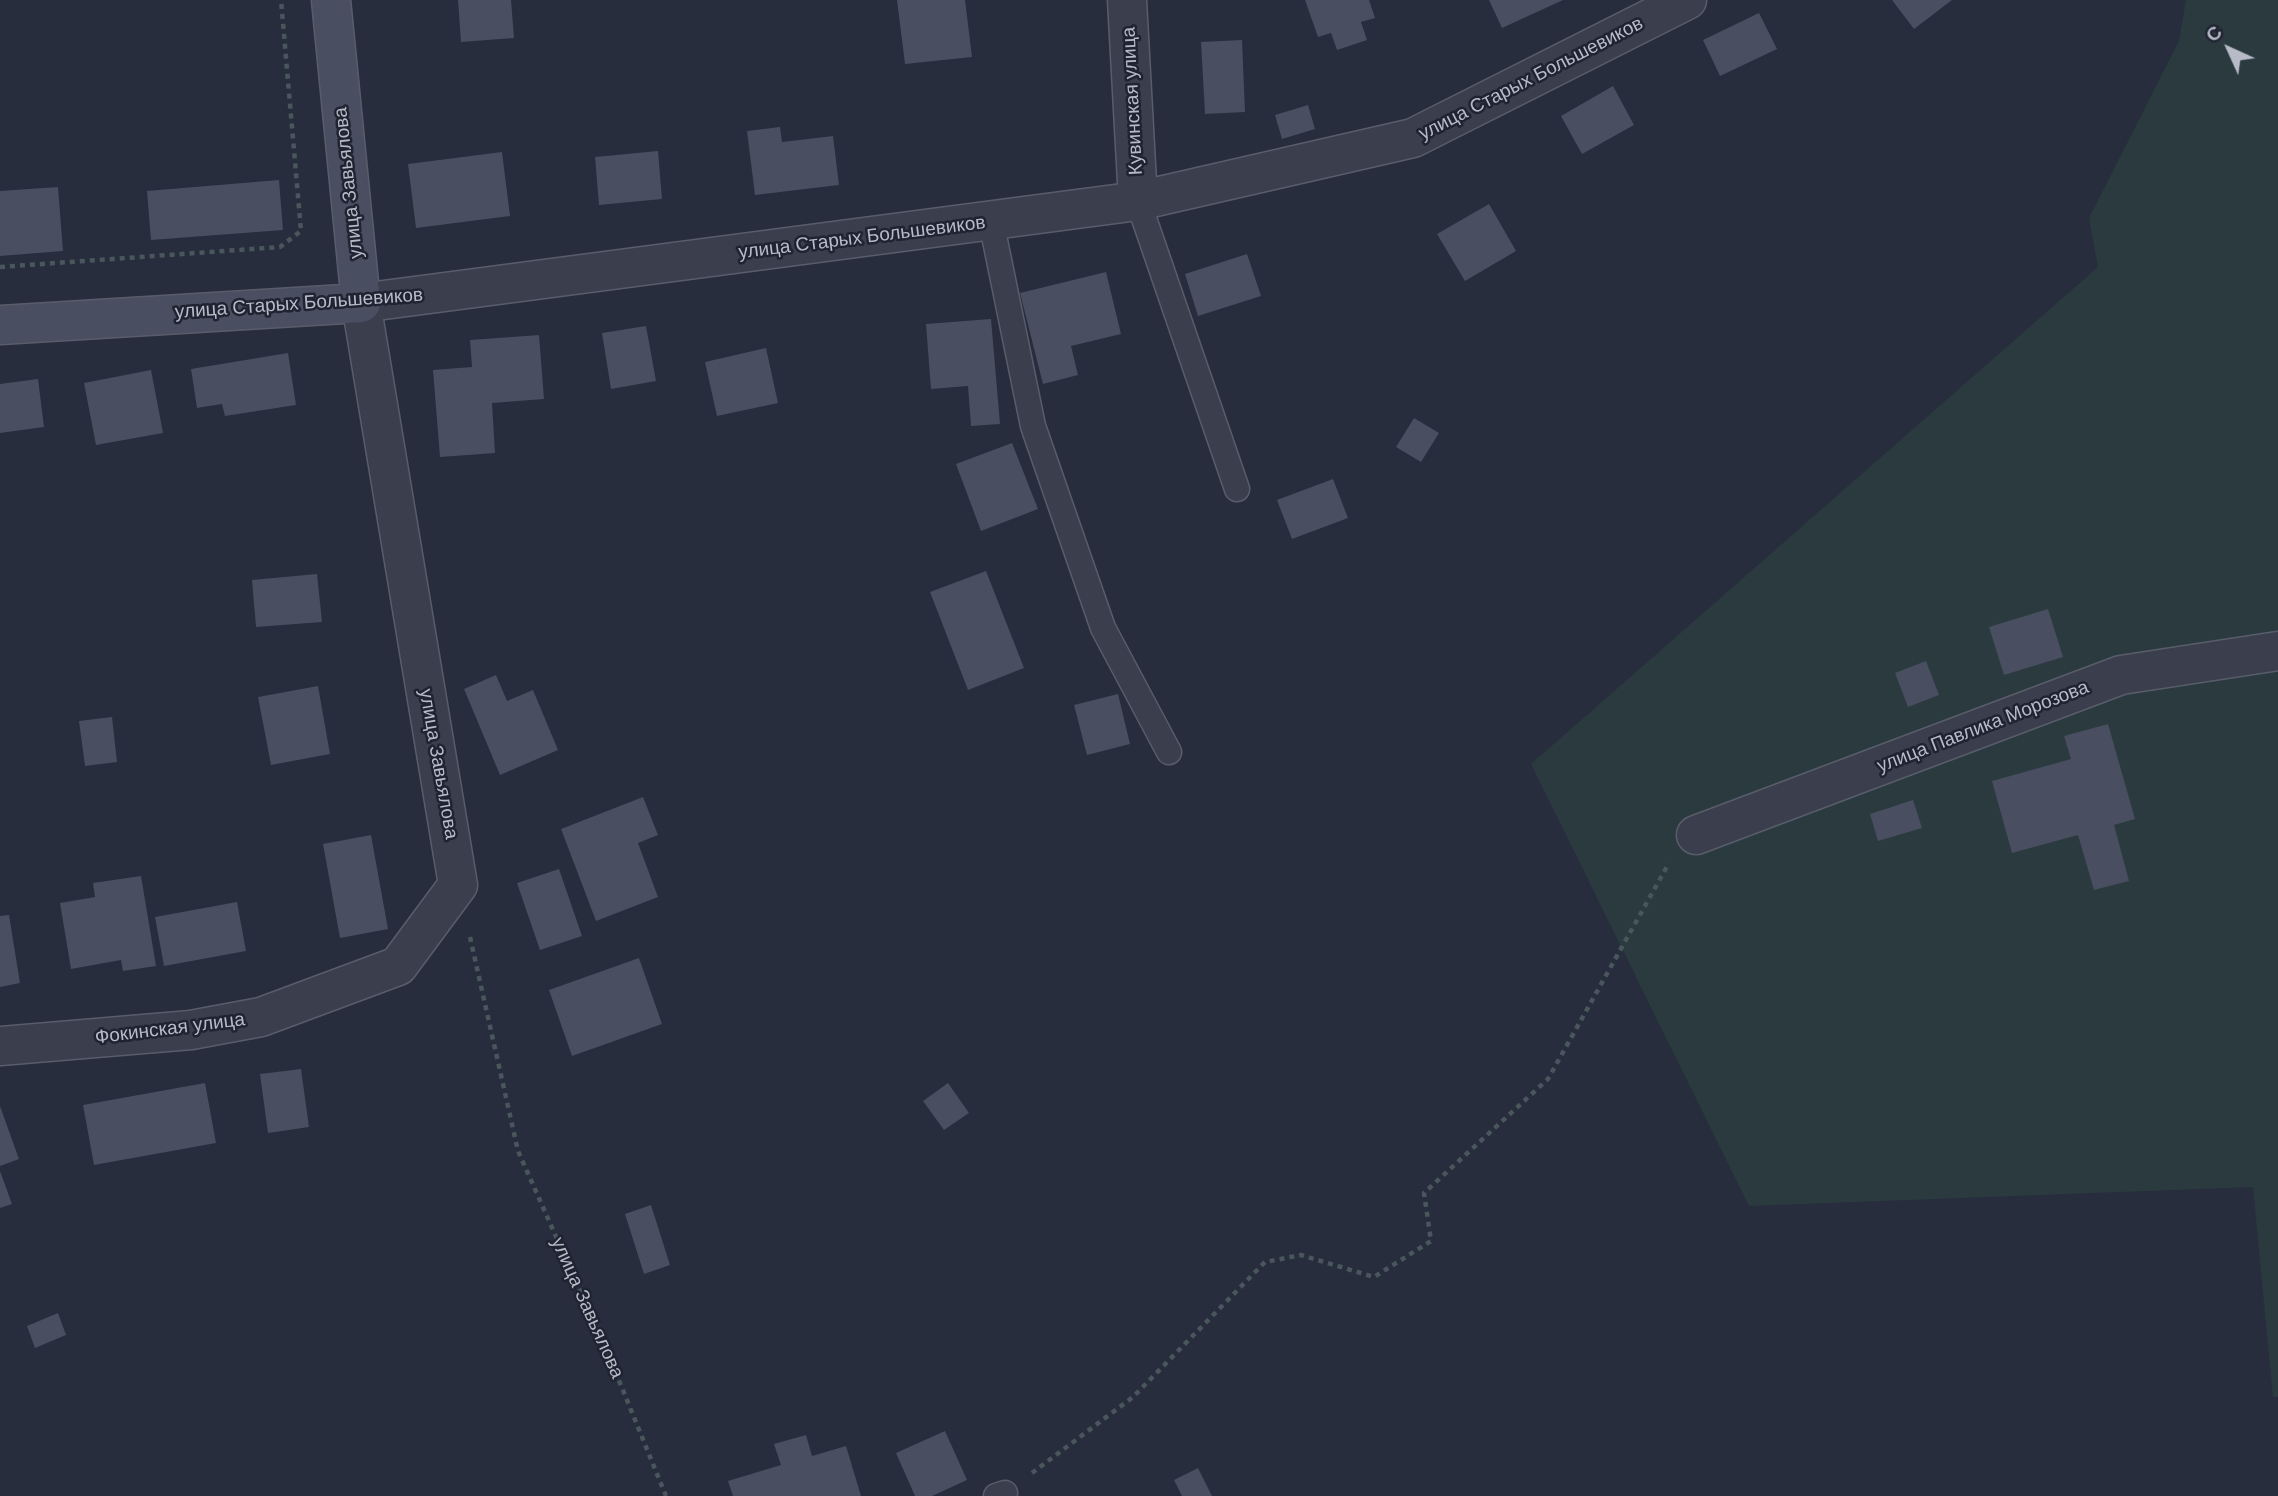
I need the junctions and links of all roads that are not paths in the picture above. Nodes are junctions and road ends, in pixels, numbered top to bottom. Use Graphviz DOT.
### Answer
graph roads {
  1 [pos="331,0"];
  2 [pos="1127,0"];
  3 [pos="1687,0"];
  4 [pos="1138,201"];
  5 [pos="991,221"];
  6 [pos="361,303"];
  7 [pos="0,325"];
  8 [pos="1237,489"];
  9 [pos="2278,651"];
  10 [pos="1170,752"];
  11 [pos="1696,835"];
  12 [pos="458,885"];
  13 [pos="0,1046"];
  1 -- 6 [label="main road, улица Завьялова"];
  2 -- 4 [label="street, Кувинская улица"];
  3 -- 4 [label="street, улица Старых Большевиков"];
  4 -- 5 [label="street, улица Старых Большевиков"];
  4 -- 8 [label="lane"];
  5 -- 6 [label="street, улица Старых Большевиков"];
  5 -- 10 [label="lane"];
  6 -- 7 [label="main road, улица Старых Большевиков"];
  6 -- 12 [label="street, улица Завьялова"];
  9 -- 11 [label="street, улица Павлика Морозова"];
  12 -- 13 [label="street, Фокинская улица"];
}
